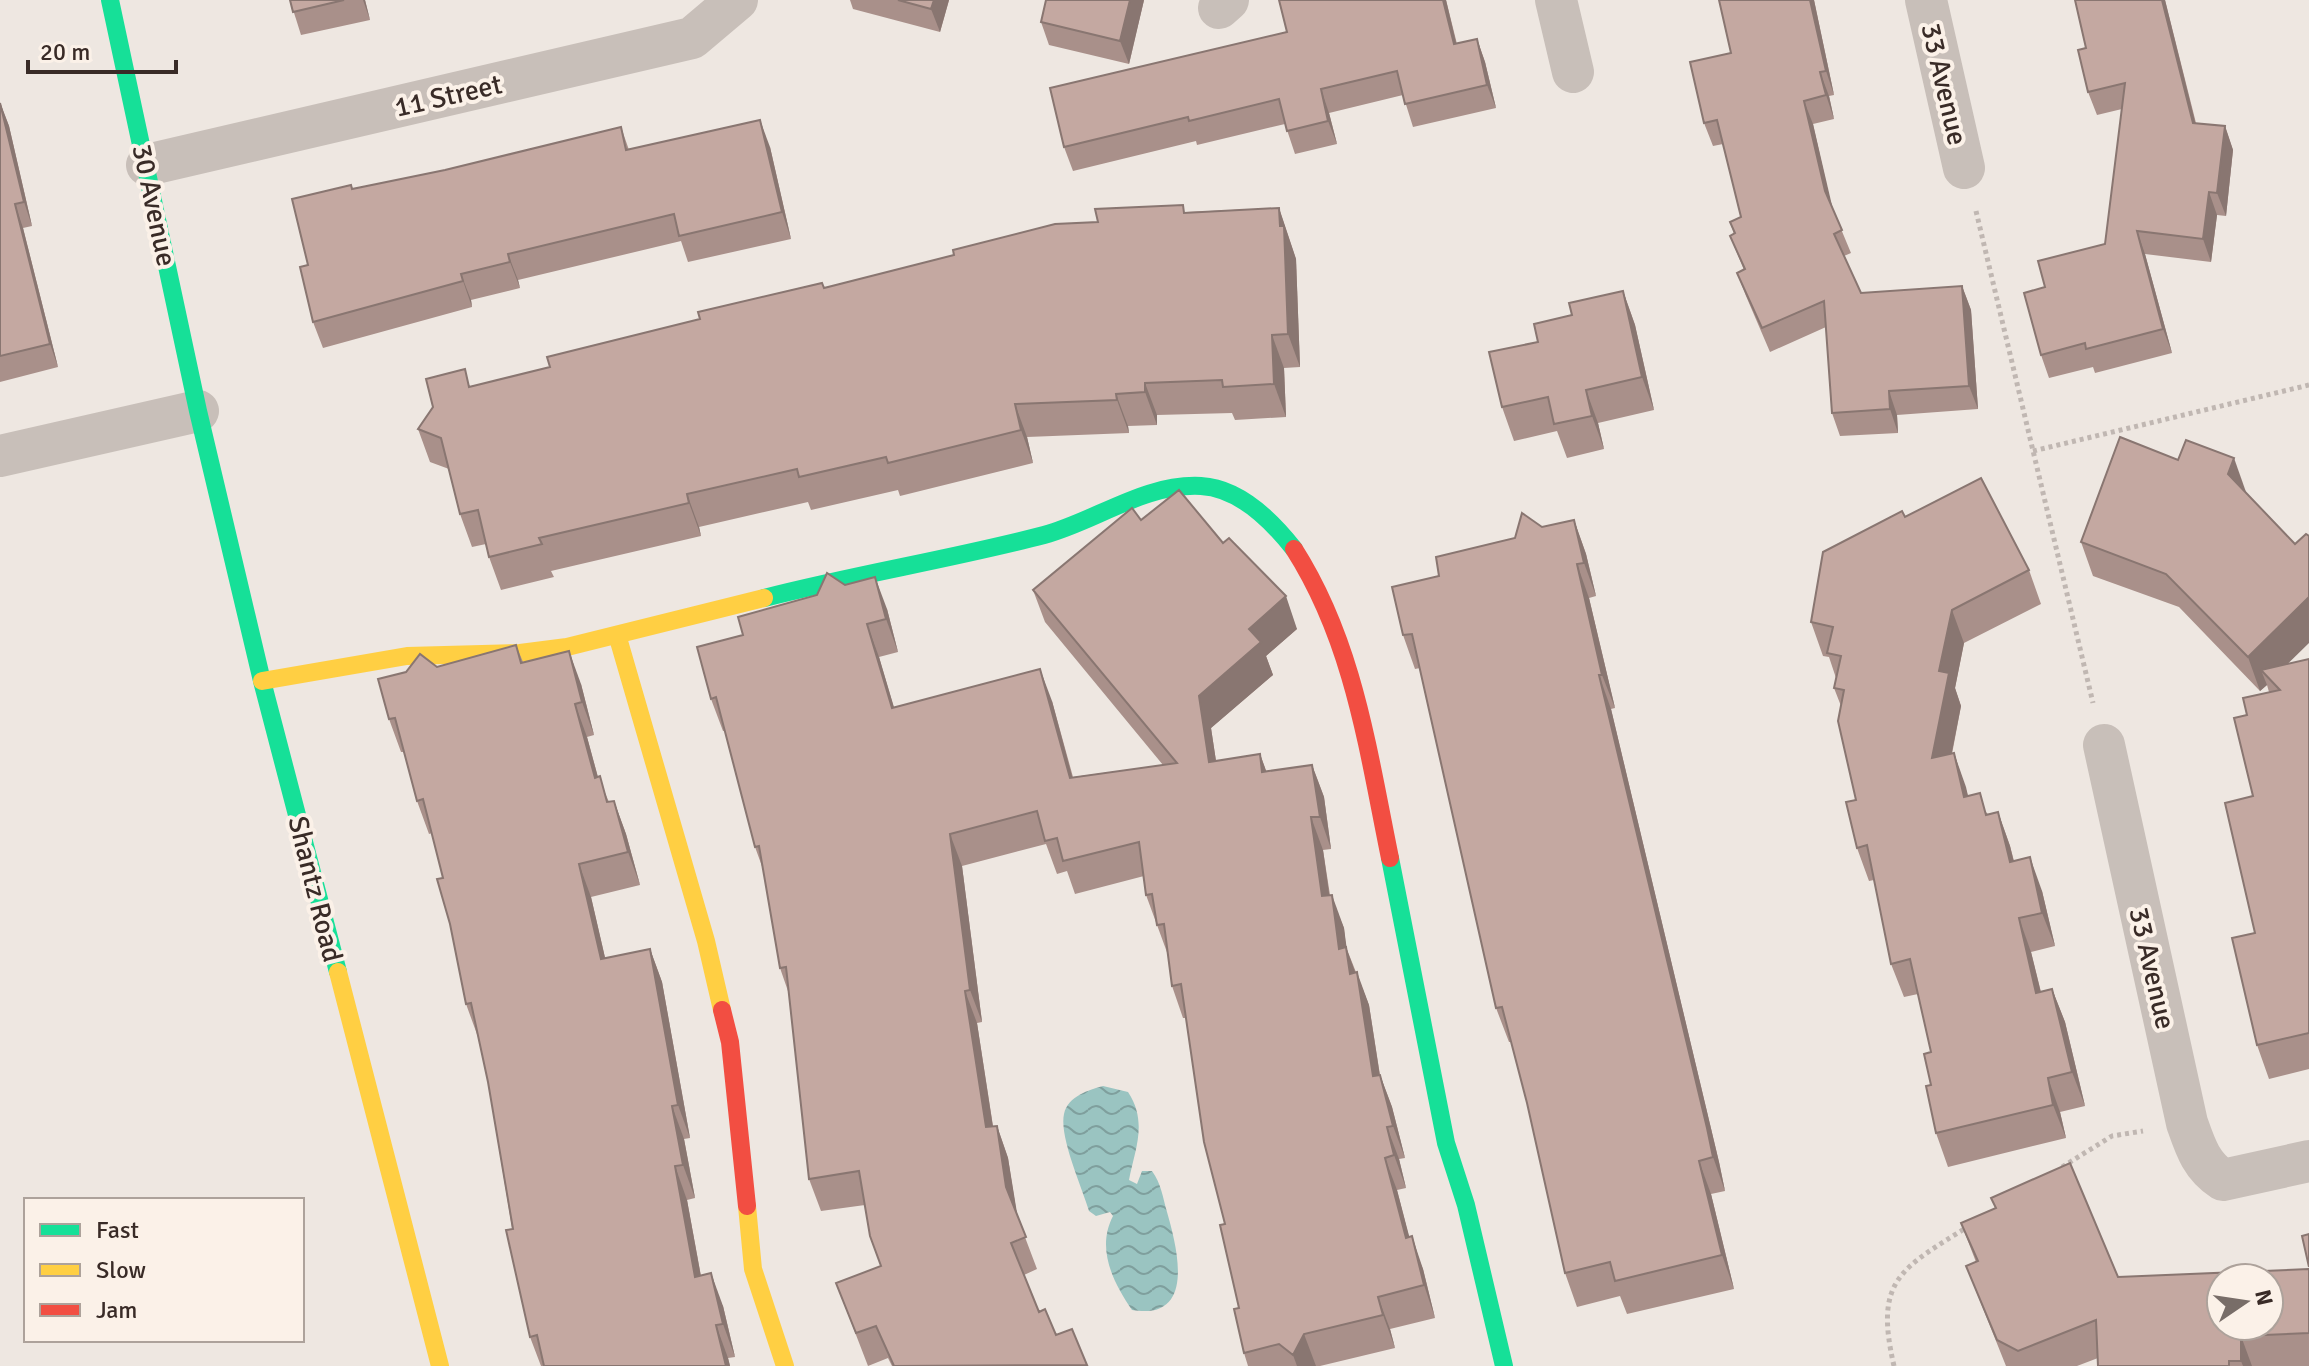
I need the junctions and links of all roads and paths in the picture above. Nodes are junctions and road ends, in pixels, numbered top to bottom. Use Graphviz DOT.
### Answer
graph roads {
  1 [pos="110,0"];
  2 [pos="737,0"];
  3 [pos="1556,0"];
  4 [pos="1926,0"];
  5 [pos="1573,72"];
  6 [pos="147,165"];
  7 [pos="1964,168"];
  8 [pos="2309,385"];
  9 [pos="198,411"];
  10 [pos="2033,451"];
  11 [pos="0,456"];
  12 [pos="618,638"];
  13 [pos="262,681"];
  14 [pos="2104,745"];
  15 [pos="2187,1123"];
  16 [pos="2309,1161"];
  17 [pos="2058,1169"];
  18 [pos="1980,1219"];
  19 [pos="440,1366"];
  20 [pos="785,1366"];
  21 [pos="1504,1366"];
  22 [pos="1894,1366"];
  1 -- 6 [label="street, 30 Avenue"];
  2 -- 6 [label="street, 11 Street"];
  3 -- 5 [label="street"];
  4 -- 7 [label="street, 33 Avenue"];
  6 -- 9 [label="street, 30 Avenue"];
  7 -- 10 [label="path"];
  8 -- 10 [label="path"];
  9 -- 11 [label="street"];
  9 -- 13 [label="street, Shantz Road"];
  10 -- 14 [label="path"];
  12 -- 13 [label="street"];
  12 -- 20 [label="street"];
  12 -- 21 [label="street"];
  13 -- 19 [label="street, Shantz Road"];
  14 -- 15 [label="street, 33 Avenue"];
  15 -- 16 [label="street, 33 Avenue"];
  15 -- 17 [label="path"];
  18 -- 22 [label="path"];
}
